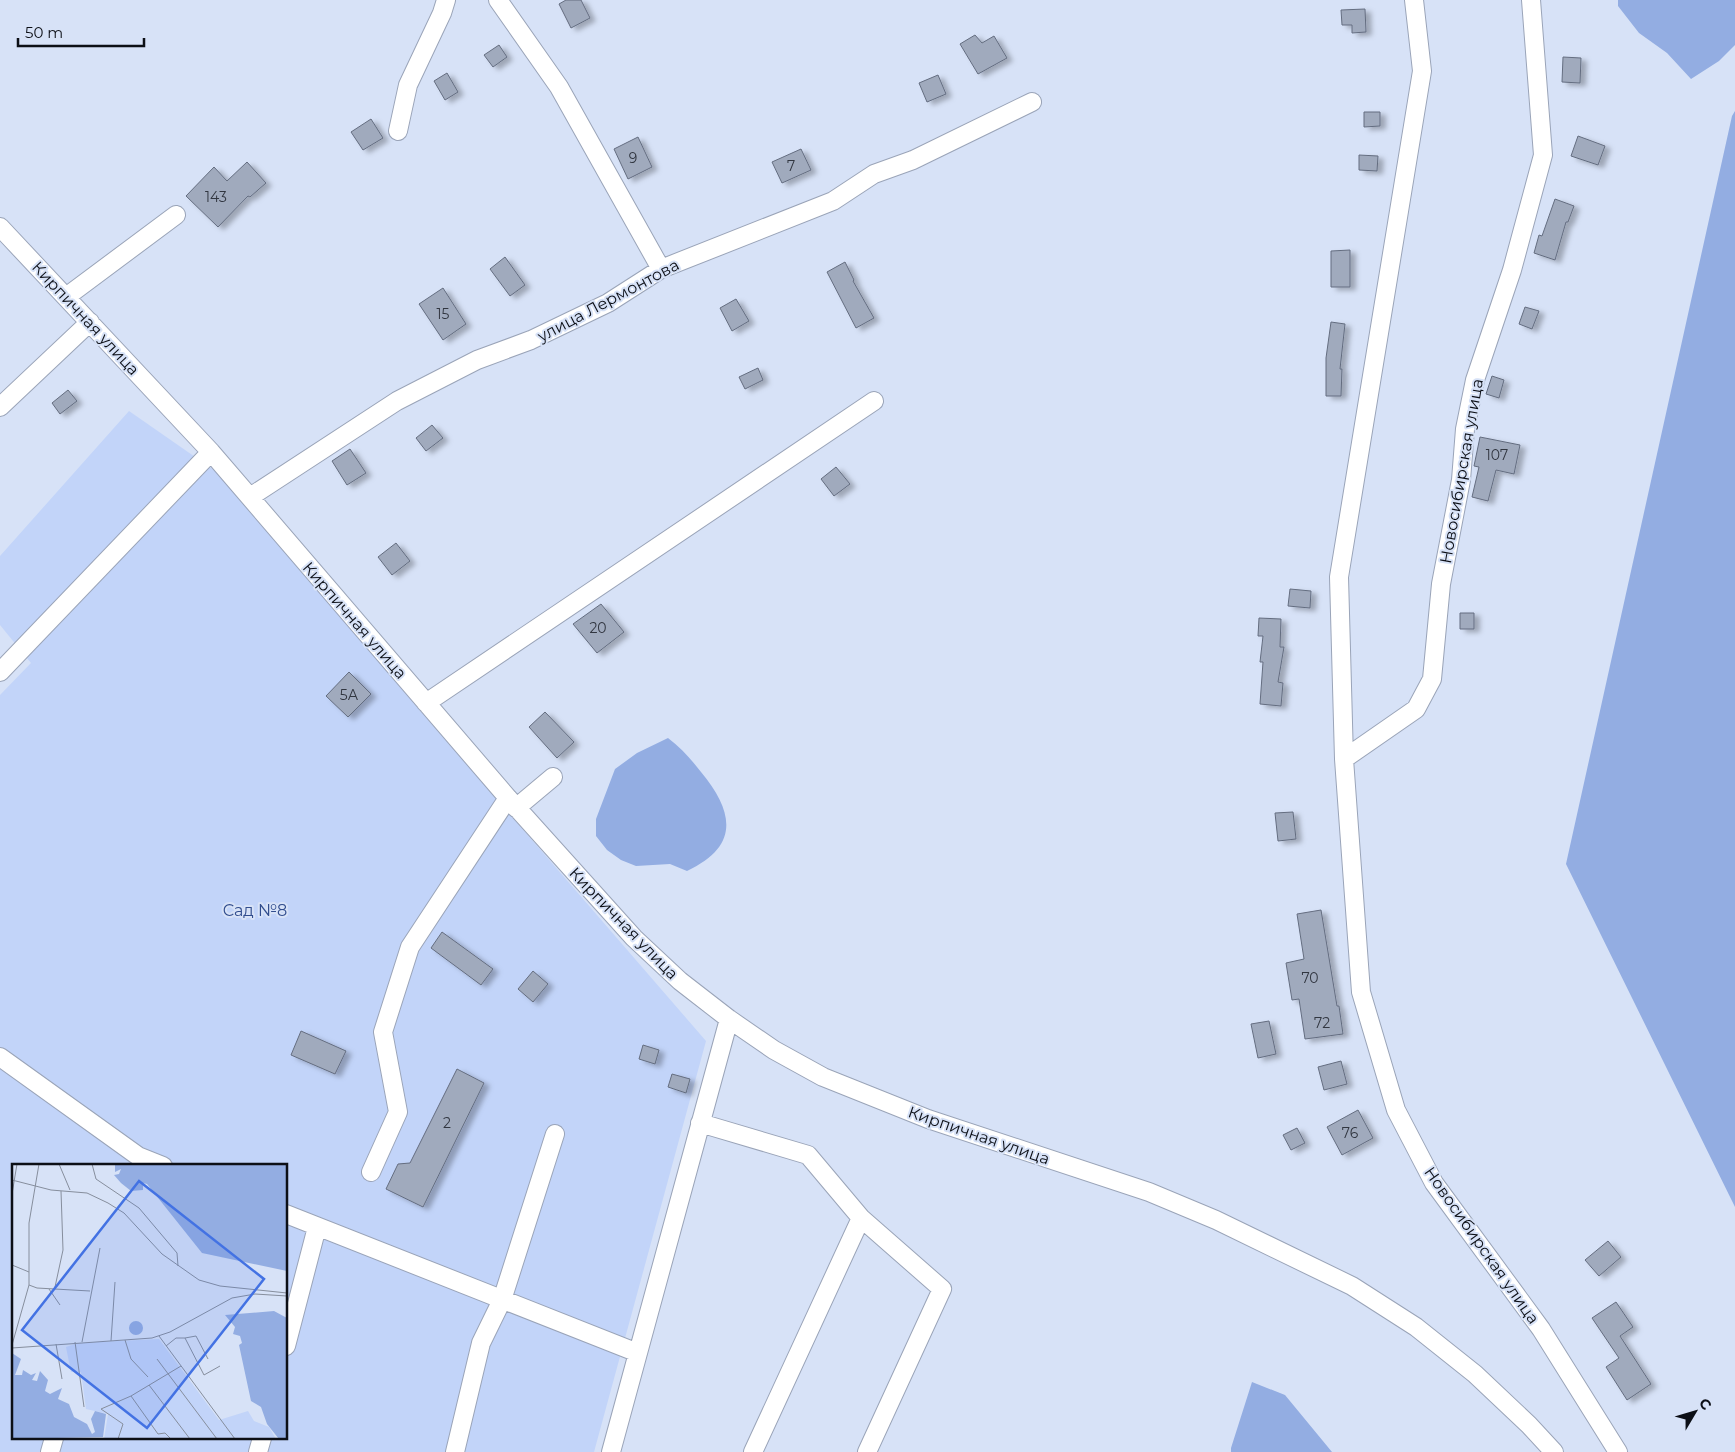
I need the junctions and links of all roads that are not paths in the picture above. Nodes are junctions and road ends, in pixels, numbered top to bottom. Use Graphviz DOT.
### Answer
graph roads {
  1 [pos="446,0"];
  2 [pos="498,0"];
  3 [pos="1414,0"];
  4 [pos="1531,0"];
  5 [pos="1032,102"];
  6 [pos="398,131"];
  7 [pos="176,215"];
  8 [pos="0,227"];
  9 [pos="661,269"];
  10 [pos="66,297"];
  11 [pos="90,322"];
  12 [pos="874,401"];
  13 [pos="0,407"];
  14 [pos="211,452"];
  15 [pos="250,497"];
  16 [pos="0,672"];
  17 [pos="426,703"];
  18 [pos="1344,759"];
  19 [pos="553,777"];
  20 [pos="512,803"];
  21 [pos="728,1020"];
  22 [pos="0,1057"];
  23 [pos="700,1123"];
  24 [pos="555,1134"];
  25 [pos="137,1161"];
  26 [pos="153,1164"];
  27 [pos="371,1172"];
  28 [pos="288,1215"];
  29 [pos="861,1218"];
  30 [pos="318,1227"];
  31 [pos="502,1300"];
  32 [pos="288,1339"];
  33 [pos="638,1354"];
  34 [pos="455,1452"];
  35 [pos="611,1452"];
  36 [pos="753,1452"];
  37 [pos="867,1452"];
  38 [pos="1554,1452"];
  39 [pos="1618,1452"];
  1 -- 6 [label="street"];
  2 -- 9 [label="street"];
  3 -- 18 [label="street, Новосибирская улица"];
  4 -- 18 [label="street, Новосибирская улица"];
  5 -- 9 [label="street, улица Лермонтова"];
  7 -- 10 [label="street"];
  8 -- 10 [label="street, Кирпичная улица"];
  9 -- 15 [label="street, улица Лермонтова"];
  10 -- 11 [label="street, Кирпичная улица"];
  11 -- 13 [label="street"];
  11 -- 14 [label="street, Кирпичная улица"];
  12 -- 17 [label="street"];
  14 -- 15 [label="street, Кирпичная улица"];
  14 -- 16 [label="street"];
  15 -- 17 [label="street, Кирпичная улица"];
  17 -- 20 [label="street, Кирпичная улица"];
  18 -- 39 [label="street, Новосибирская улица"];
  19 -- 20 [label="street"];
  20 -- 21 [label="street, Кирпичная улица"];
  20 -- 27 [label="street"];
  21 -- 23 [label="street"];
  21 -- 38 [label="street, Кирпичная улица"];
  22 -- 25 [label="street"];
  23 -- 29 [label="street"];
  23 -- 33 [label="street"];
  24 -- 31 [label="street"];
  25 -- 26 [label="street"];
  28 -- 30 [label="street"];
  29 -- 36 [label="street"];
  29 -- 37 [label="street"];
  30 -- 31 [label="street"];
  30 -- 32 [label="street"];
  31 -- 33 [label="street"];
  31 -- 34 [label="street"];
  33 -- 35 [label="street"];
}
